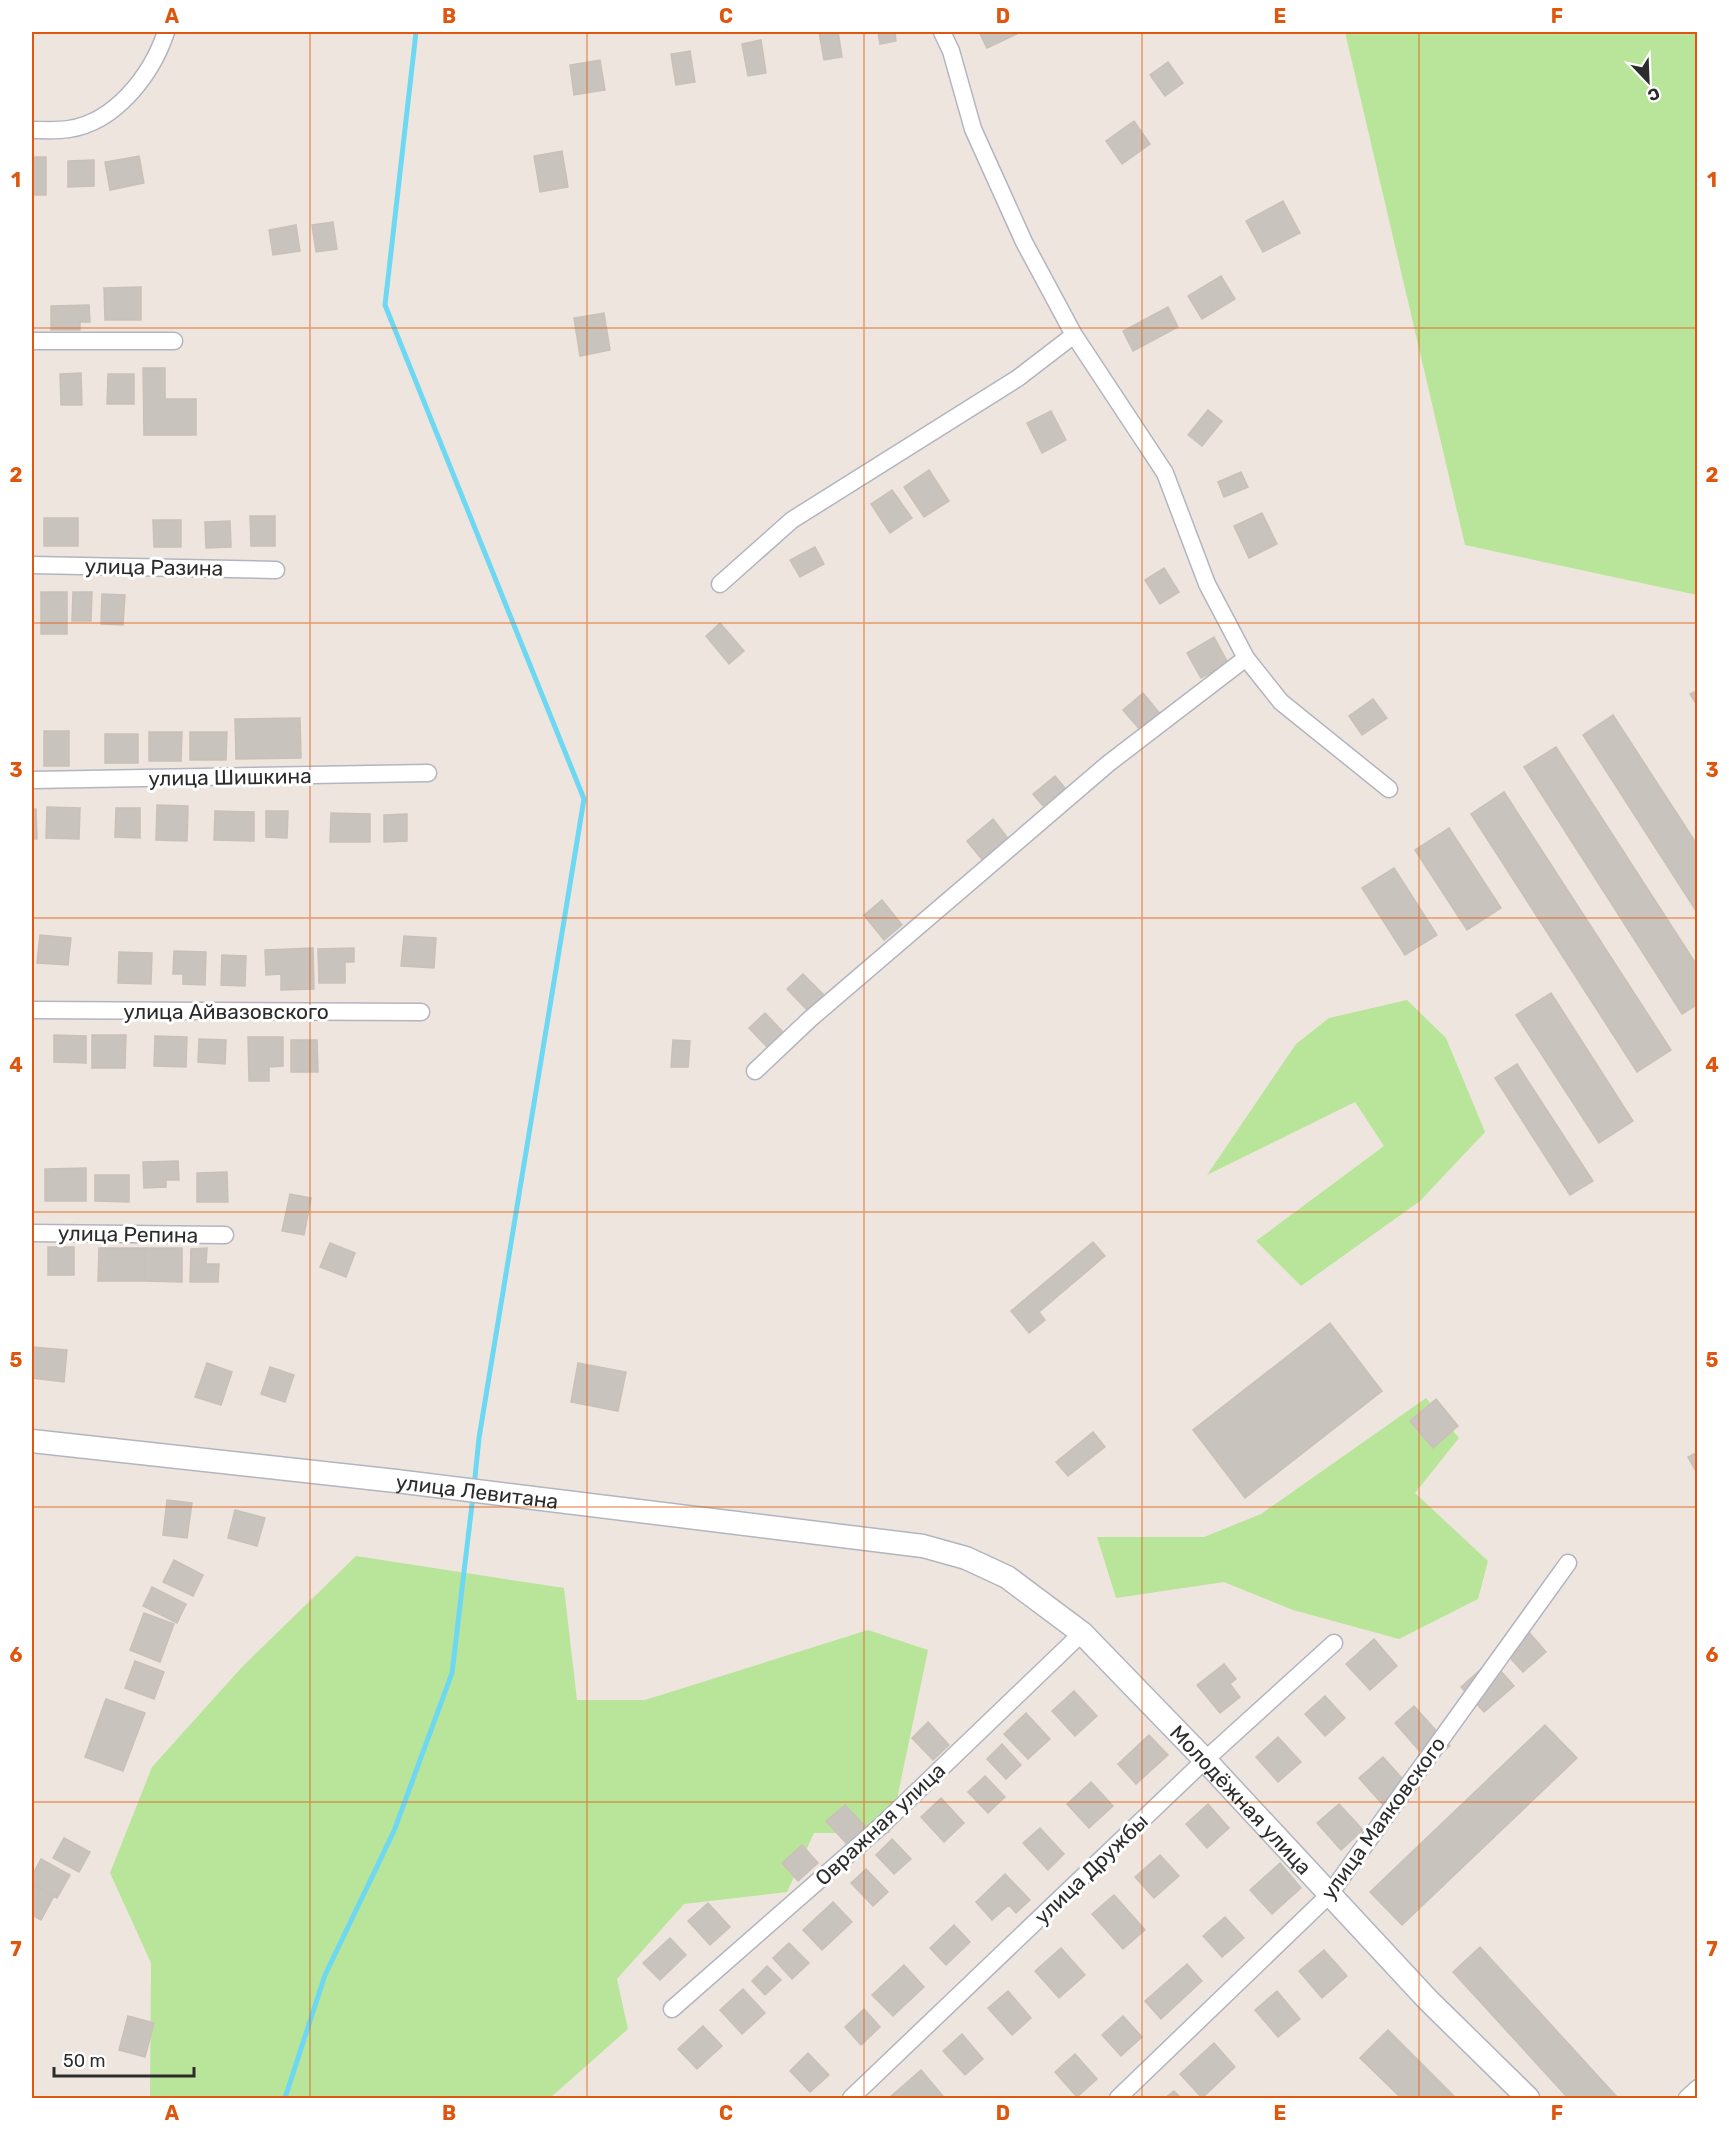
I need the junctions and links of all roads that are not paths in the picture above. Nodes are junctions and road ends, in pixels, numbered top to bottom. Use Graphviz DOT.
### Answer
graph roads {
  1 [pos="166,32"];
  2 [pos="942,32"];
  3 [pos="32,130"];
  4 [pos="1074,335"];
  5 [pos="174,340"];
  6 [pos="32,341"];
  7 [pos="32,565"];
  8 [pos="276,570"];
  9 [pos="720,584"];
  10 [pos="1246,658"];
  11 [pos="428,773"];
  12 [pos="32,780"];
  13 [pos="1389,789"];
  14 [pos="32,1010"];
  15 [pos="421,1012"];
  16 [pos="755,1071"];
  17 [pos="32,1233"];
  18 [pos="225,1235"];
  19 [pos="32,1441"];
  20 [pos="923,1546"];
  21 [pos="1568,1563"];
  22 [pos="1082,1633"];
  23 [pos="1334,1643"];
  24 [pos="1205,1760"];
  25 [pos="1329,1895"];
  26 [pos="672,2009"];
  27 [pos="1698,2088"];
  28 [pos="851,2098"];
  29 [pos="1118,2098"];
  30 [pos="1528,2098"];
  31 [pos="1687,2098"];
  1 -- 3 [label="street"];
  2 -- 4 [label="street"];
  4 -- 9 [label="street"];
  4 -- 10 [label="street"];
  5 -- 6 [label="street"];
  7 -- 8 [label="street, улица Разина"];
  10 -- 13 [label="street"];
  10 -- 16 [label="street"];
  11 -- 12 [label="street, улица Шишкина"];
  14 -- 15 [label="street, улица Айвазовского"];
  17 -- 18 [label="street, улица Репина"];
  19 -- 20 [label="main road, улица Левитана"];
  20 -- 22 [label="main road, Молодёжная улица"];
  21 -- 25 [label="street, улица Маяковского"];
  22 -- 24 [label="main road, Молодёжная улица"];
  22 -- 26 [label="street, Овражная улица"];
  23 -- 24 [label="street, улица Дружбы"];
  24 -- 25 [label="main road, Молодёжная улица"];
  24 -- 28 [label="street, улица Дружбы"];
  25 -- 29 [label="street, улица Маяковского"];
  25 -- 30 [label="main road, Молодёжная улица"];
  27 -- 31 [label="street"];
}
